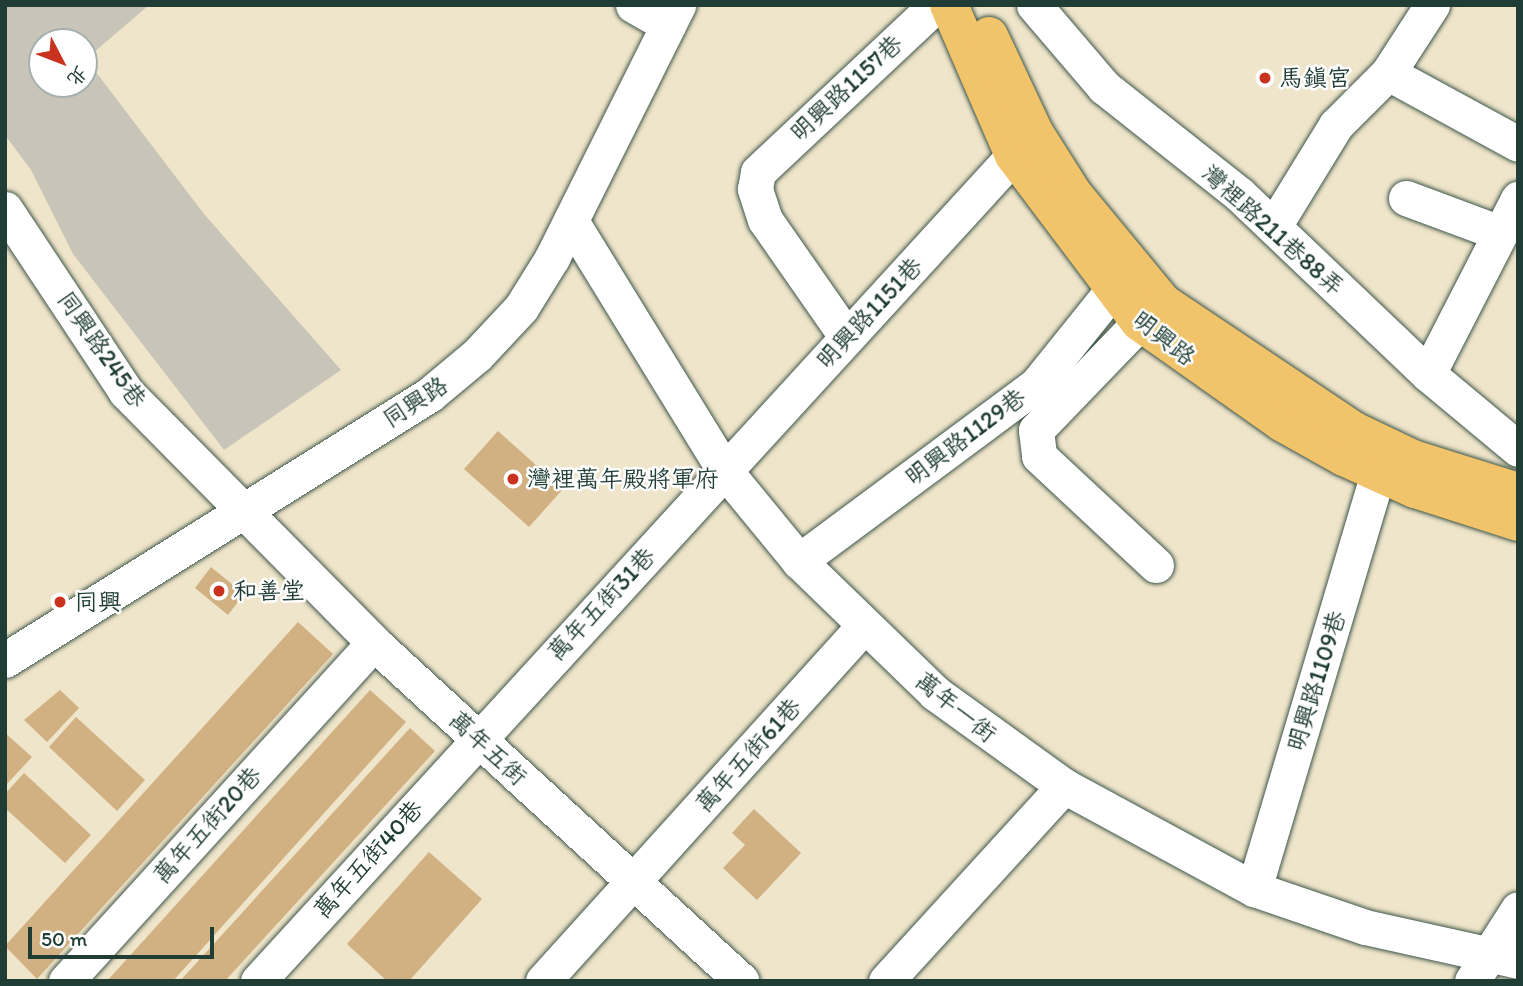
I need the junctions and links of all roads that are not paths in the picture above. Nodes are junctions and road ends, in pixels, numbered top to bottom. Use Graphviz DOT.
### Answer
graph roads {
  1 [pos="633,5"];
  2 [pos="936,5"];
  3 [pos="948,5"];
  4 [pos="977,5"];
  5 [pos="1034,5"];
  6 [pos="1432,5"];
  7 [pos="673,15"];
  8 [pos="1388,73"];
  9 [pos="1518,145"];
  10 [pos="1014,155"];
  11 [pos="1406,198"];
  12 [pos="1518,199"];
  13 [pos="5,209"];
  14 [pos="571,221"];
  15 [pos="1274,226"];
  16 [pos="1500,233"];
  17 [pos="1111,292"];
  18 [pos="1140,323"];
  19 [pos="846,336"];
  20 [pos="1428,374"];
  21 [pos="1518,449"];
  22 [pos="725,471"];
  23 [pos="1378,472"];
  24 [pos="1518,492"];
  25 [pos="239,509"];
  26 [pos="1518,522"];
  27 [pos="799,561"];
  28 [pos="1156,565"];
  29 [pos="862,628"];
  30 [pos="374,643"];
  31 [pos="5,660"];
  32 [pos="477,738"];
  33 [pos="1064,786"];
  34 [pos="634,882"];
  35 [pos="1254,889"];
  36 [pos="1518,909"];
  37 [pos="1493,967"];
  38 [pos="66,981"];
  39 [pos="258,981"];
  40 [pos="543,981"];
  41 [pos="741,981"];
  42 [pos="886,981"];
  1 -- 7 [label="street"];
  2 -- 19 [label="street, 明興路1157巷"];
  3 -- 10 [label="main road, 明興路"];
  4 -- 24 [label="main road, 明興路"];
  5 -- 15 [label="street, 灣裡路211巷88弄"];
  6 -- 8 [label="street"];
  7 -- 14 [label="street, 同興路"];
  8 -- 9 [label="street"];
  8 -- 15 [label="street"];
  10 -- 17 [label="main road, 明興路"];
  10 -- 19 [label="street, 明興路1151巷"];
  11 -- 16 [label="street"];
  12 -- 16 [label="street"];
  13 -- 25 [label="street, 同興路245巷"];
  14 -- 22 [label="street, 萬年一街"];
  14 -- 25 [label="street, 同興路"];
  15 -- 20 [label="street, 灣裡路211巷88弄"];
  16 -- 20 [label="street"];
  17 -- 18 [label="main road, 明興路"];
  17 -- 27 [label="street, 明興路1129巷"];
  18 -- 23 [label="main road, 明興路"];
  18 -- 28 [label="street"];
  19 -- 22 [label="street, 明興路1151巷"];
  20 -- 21 [label="street, 灣裡路211巷88弄"];
  22 -- 27 [label="street, 萬年一街"];
  22 -- 32 [label="street, 萬年五街31巷"];
  23 -- 26 [label="main road, 明興路"];
  23 -- 35 [label="street, 明興路1109巷"];
  25 -- 30 [label="street, 萬年五街"];
  25 -- 31 [label="street, 同興路"];
  27 -- 29 [label="street, 萬年一街"];
  29 -- 33 [label="street, 萬年一街"];
  29 -- 34 [label="street, 萬年五街61巷"];
  30 -- 32 [label="street, 萬年五街"];
  30 -- 38 [label="street, 萬年五街20巷"];
  32 -- 34 [label="street, 萬年五街"];
  32 -- 39 [label="street, 萬年五街40巷"];
  33 -- 35 [label="street, 萬年一街"];
  33 -- 42 [label="street"];
  34 -- 40 [label="street, 萬年五街61巷"];
  34 -- 41 [label="street, 萬年五街"];
  35 -- 37 [label="street, 萬年一街"];
  36 -- 37 [label="street"];
}
